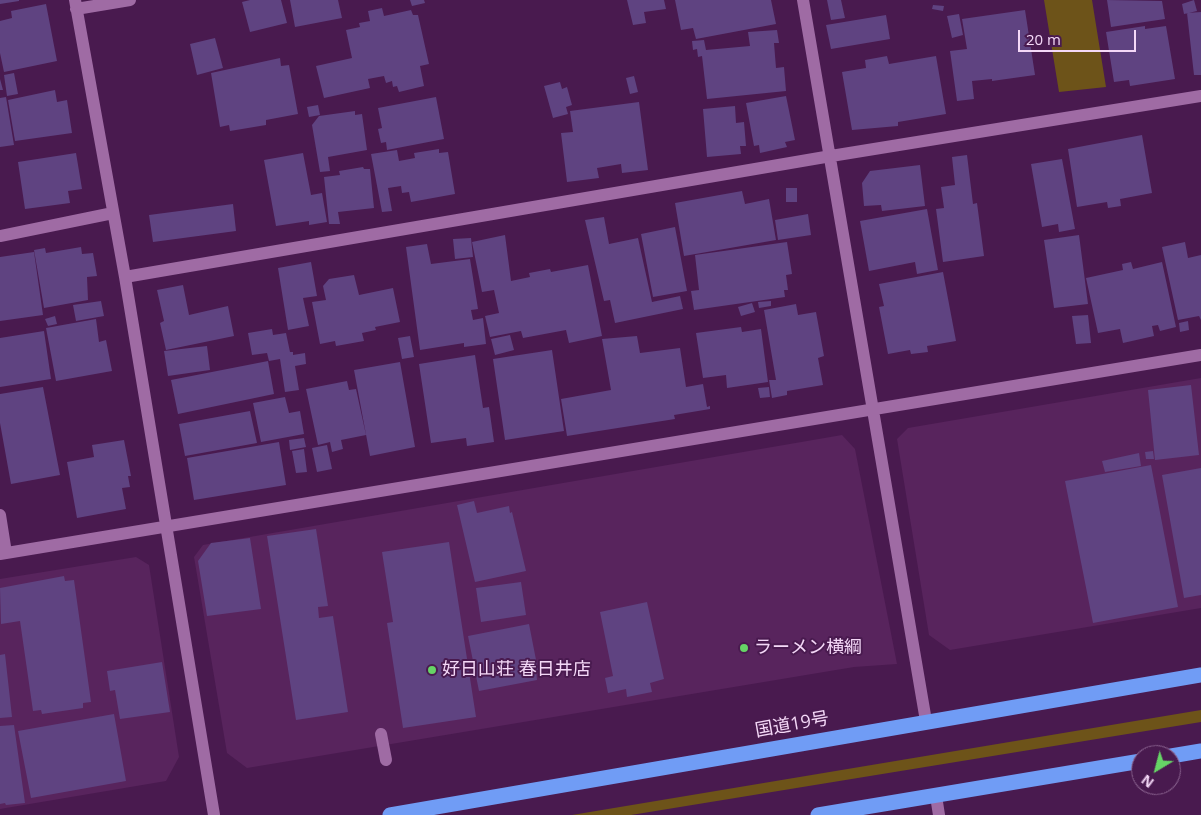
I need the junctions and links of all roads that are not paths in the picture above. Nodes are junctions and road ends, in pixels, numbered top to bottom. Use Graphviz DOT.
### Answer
graph roads {
  1 [pos="130,0"];
  2 [pos="803,0"];
  3 [pos="76,4"];
  4 [pos="1201,96"];
  5 [pos="830,156"];
  6 [pos="112,214"];
  7 [pos="0,236"];
  8 [pos="125,276"];
  9 [pos="1201,355"];
  10 [pos="874,410"];
  11 [pos="0,514"];
  12 [pos="166,527"];
  13 [pos="3,553"];
  14 [pos="1201,675"];
  15 [pos="926,721"];
  16 [pos="381,734"];
  17 [pos="1201,752"];
  18 [pos="1181,755"];
  19 [pos="386,760"];
  20 [pos="1131,764"];
  21 [pos="936,796"];
  22 [pos="214,815"];
  23 [pos="390,815"];
  24 [pos="818,815"];
  25 [pos="939,815"];
  1 -- 3 [label="street"];
  2 -- 5 [label="street"];
  3 -- 6 [label="street"];
  4 -- 5 [label="street"];
  5 -- 8 [label="street"];
  5 -- 10 [label="street"];
  6 -- 7 [label="street"];
  6 -- 8 [label="street"];
  8 -- 12 [label="street"];
  9 -- 10 [label="street"];
  10 -- 12 [label="street"];
  10 -- 15 [label="street"];
  11 -- 13 [label="street"];
  12 -- 13 [label="street"];
  12 -- 22 [label="street"];
  14 -- 15 [label="highway, 国道19号"];
  15 -- 23 [label="highway, 国道19号"];
  16 -- 19 [label="street"];
  17 -- 18 [label="highway"];
  20 -- 21 [label="highway"];
  21 -- 24 [label="highway"];
  21 -- 25 [label="street"];
}
